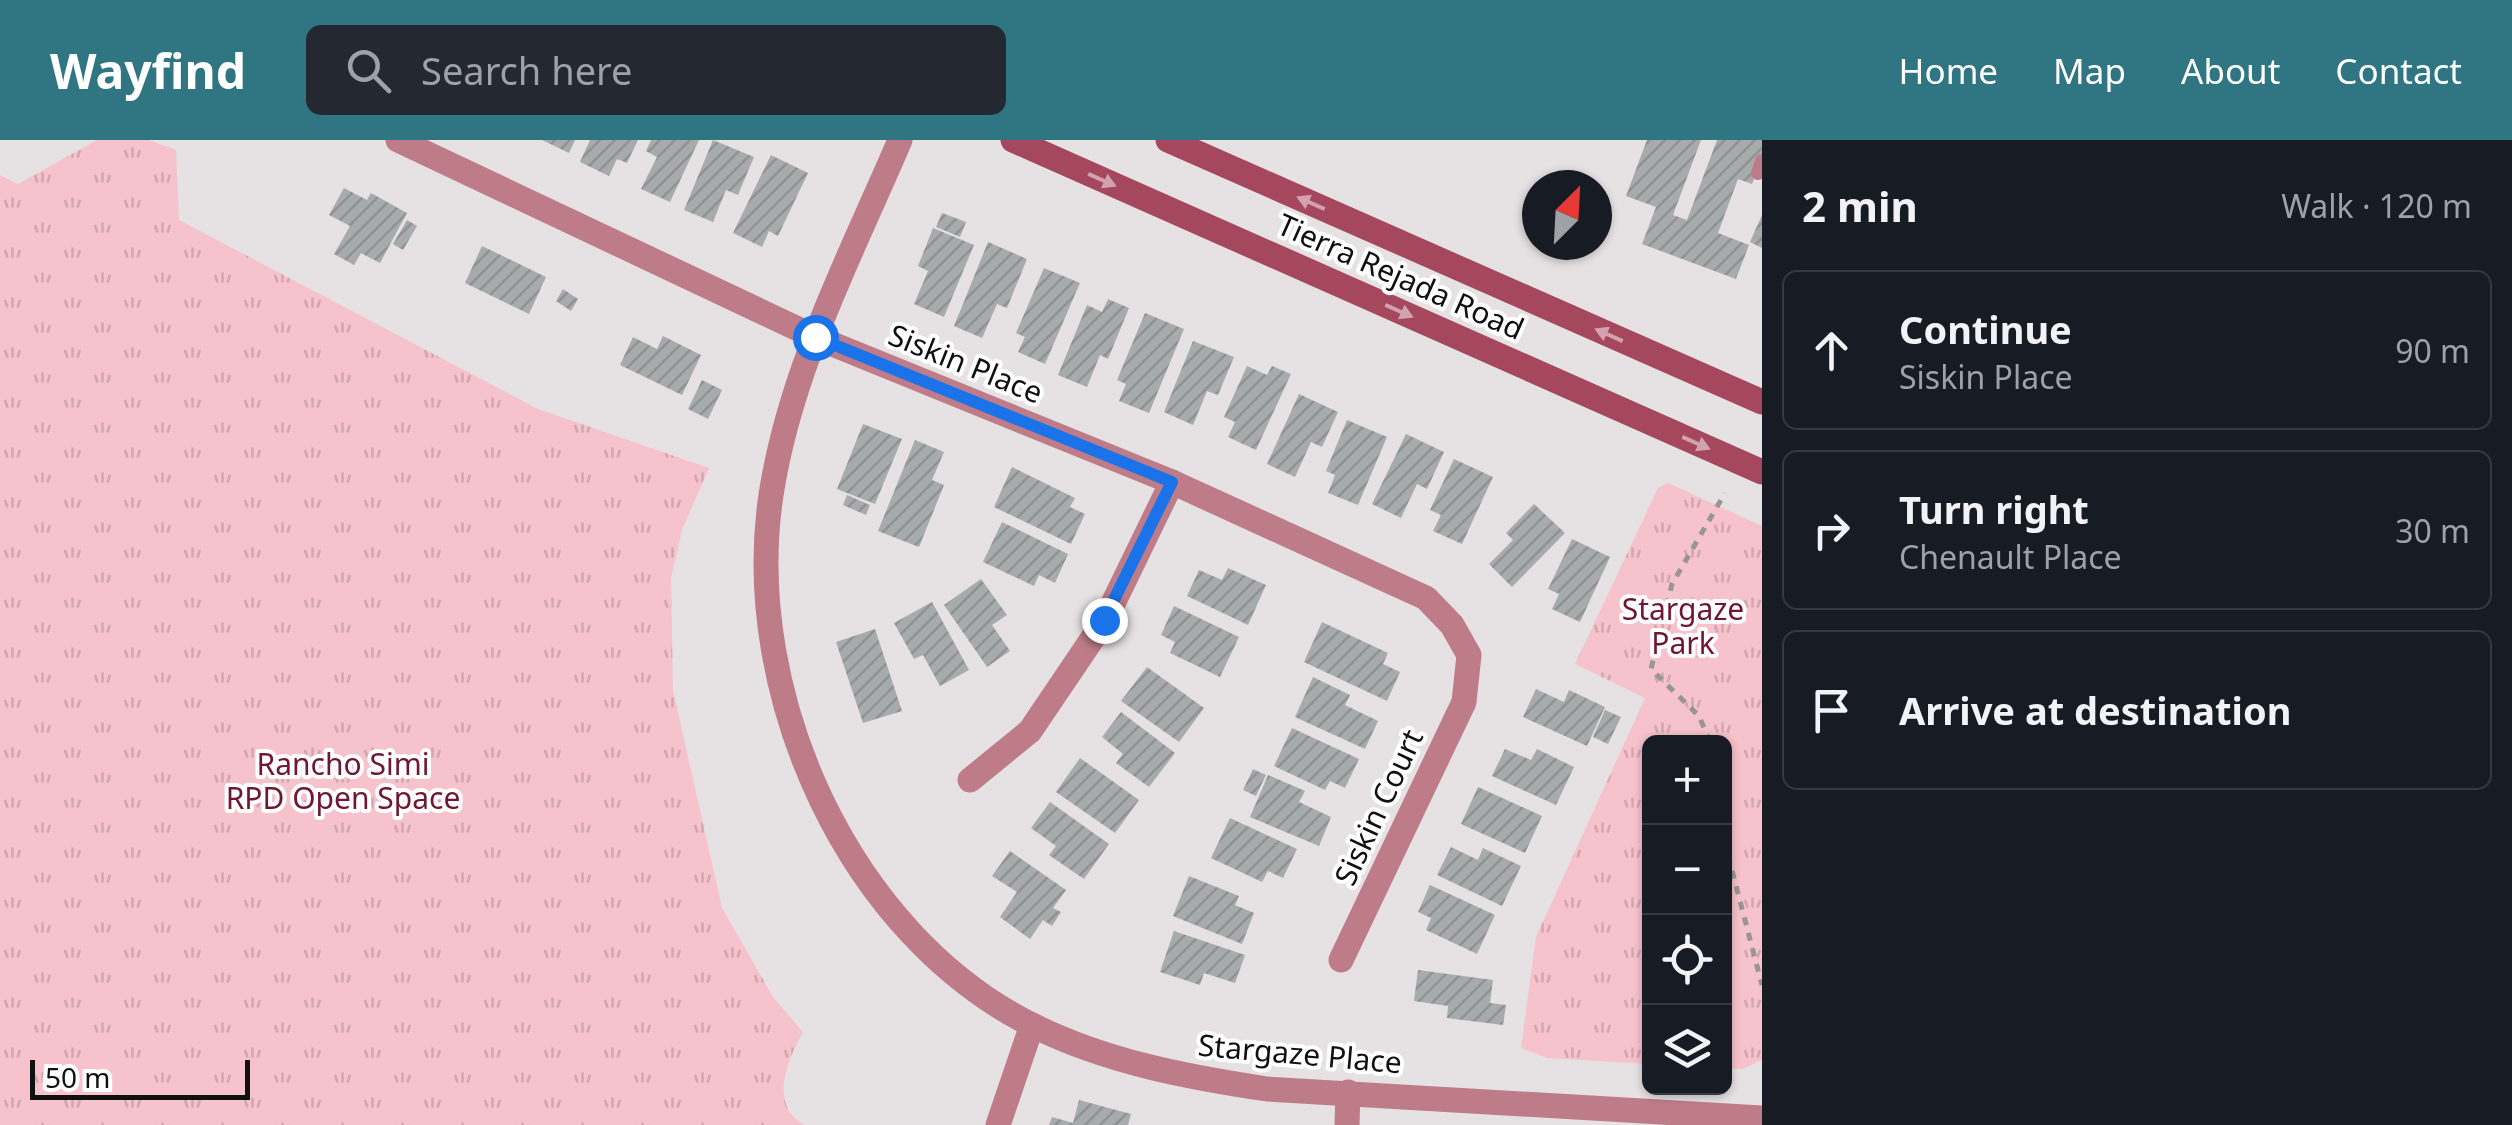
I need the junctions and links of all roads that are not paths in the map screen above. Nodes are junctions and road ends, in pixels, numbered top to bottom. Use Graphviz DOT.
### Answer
graph roads {
  1 [pos="398,140"];
  2 [pos="900,140"];
  3 [pos="1013,140"];
  4 [pos="1168,140"];
  5 [pos="815,337"];
  6 [pos="1762,402"];
  7 [pos="1762,472"];
  8 [pos="1172,482"];
  9 [pos="1470,679"];
  10 [pos="970,780"];
  11 [pos="1341,960"];
  12 [pos="1032,1025"];
  13 [pos="1348,1092"];
  14 [pos="1762,1118"];
  15 [pos="1685,1119"];
  16 [pos="998,1125"];
  17 [pos="1347,1125"];
  1 -- 5 [label="street, Siskin Place"];
  2 -- 5 [label="street, Stargaze Place"];
  3 -- 7 [label="main road, Tierra Rejada Road, one-way"];
  6 -- 4 [label="main road, Tierra Rejada Road, one-way"];
  5 -- 8 [label="street, Siskin Place"];
  5 -- 12 [label="street, Stargaze Place"];
  8 -- 9 [label="street, Siskin Place"];
  8 -- 10 [label="street"];
  9 -- 11 [label="street, Siskin Court"];
  12 -- 13 [label="street, Stargaze Place"];
  12 -- 16 [label="street"];
  13 -- 15 [label="street, Stargaze Place"];
  13 -- 17 [label="street"];
  14 -- 15 [label="street, Stargaze Place"];
}
